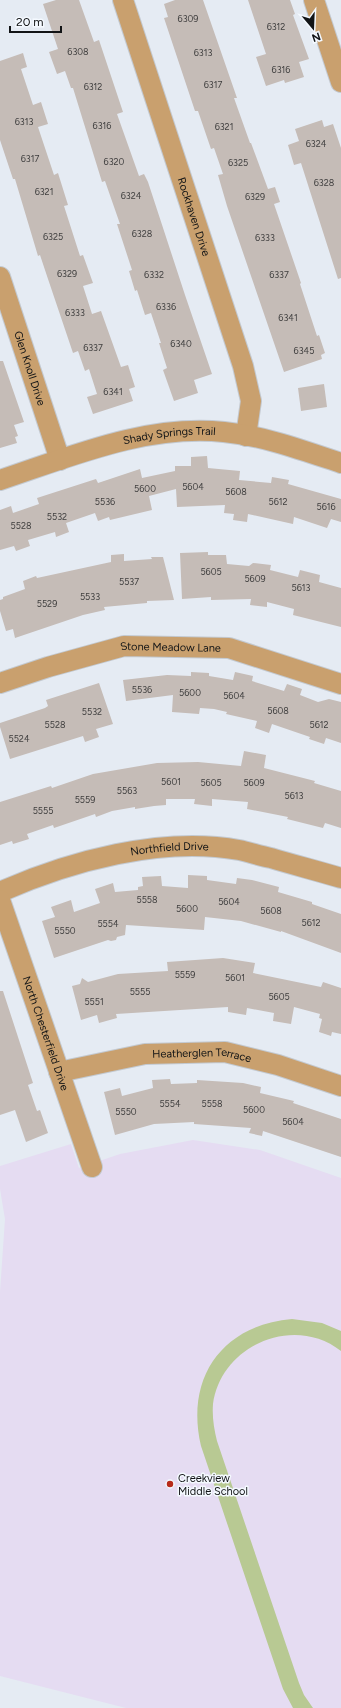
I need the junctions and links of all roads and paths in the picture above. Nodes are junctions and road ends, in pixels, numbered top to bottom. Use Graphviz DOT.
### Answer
graph roads {
  1 [pos="123,0"];
  2 [pos="314,0"];
  3 [pos="341,82"];
  4 [pos="0,277"];
  5 [pos="246,436"];
  6 [pos="60,460"];
  7 [pos="341,463"];
  8 [pos="0,480"];
  9 [pos="0,683"];
  10 [pos="341,684"];
  11 [pos="341,878"];
  12 [pos="0,892"];
  13 [pos="0,900"];
  14 [pos="59,1072"];
  15 [pos="341,1086"];
  16 [pos="92,1167"];
  1 -- 5 [label="street, Rockhaven Drive"];
  2 -- 3 [label="street"];
  4 -- 6 [label="street, Glen Knoll Drive"];
  5 -- 6 [label="street, Shady Springs Trail"];
  5 -- 7 [label="street, Shady Springs Trail"];
  6 -- 8 [label="street, Shady Springs Trail"];
  9 -- 10 [label="street, Stone Meadow Lane"];
  11 -- 12 [label="street, Northfield Drive"];
  13 -- 14 [label="street, North Chesterfield Drive"];
  14 -- 15 [label="street, Heatherglen Terrace"];
  14 -- 16 [label="street, North Chesterfield Drive"];
}
